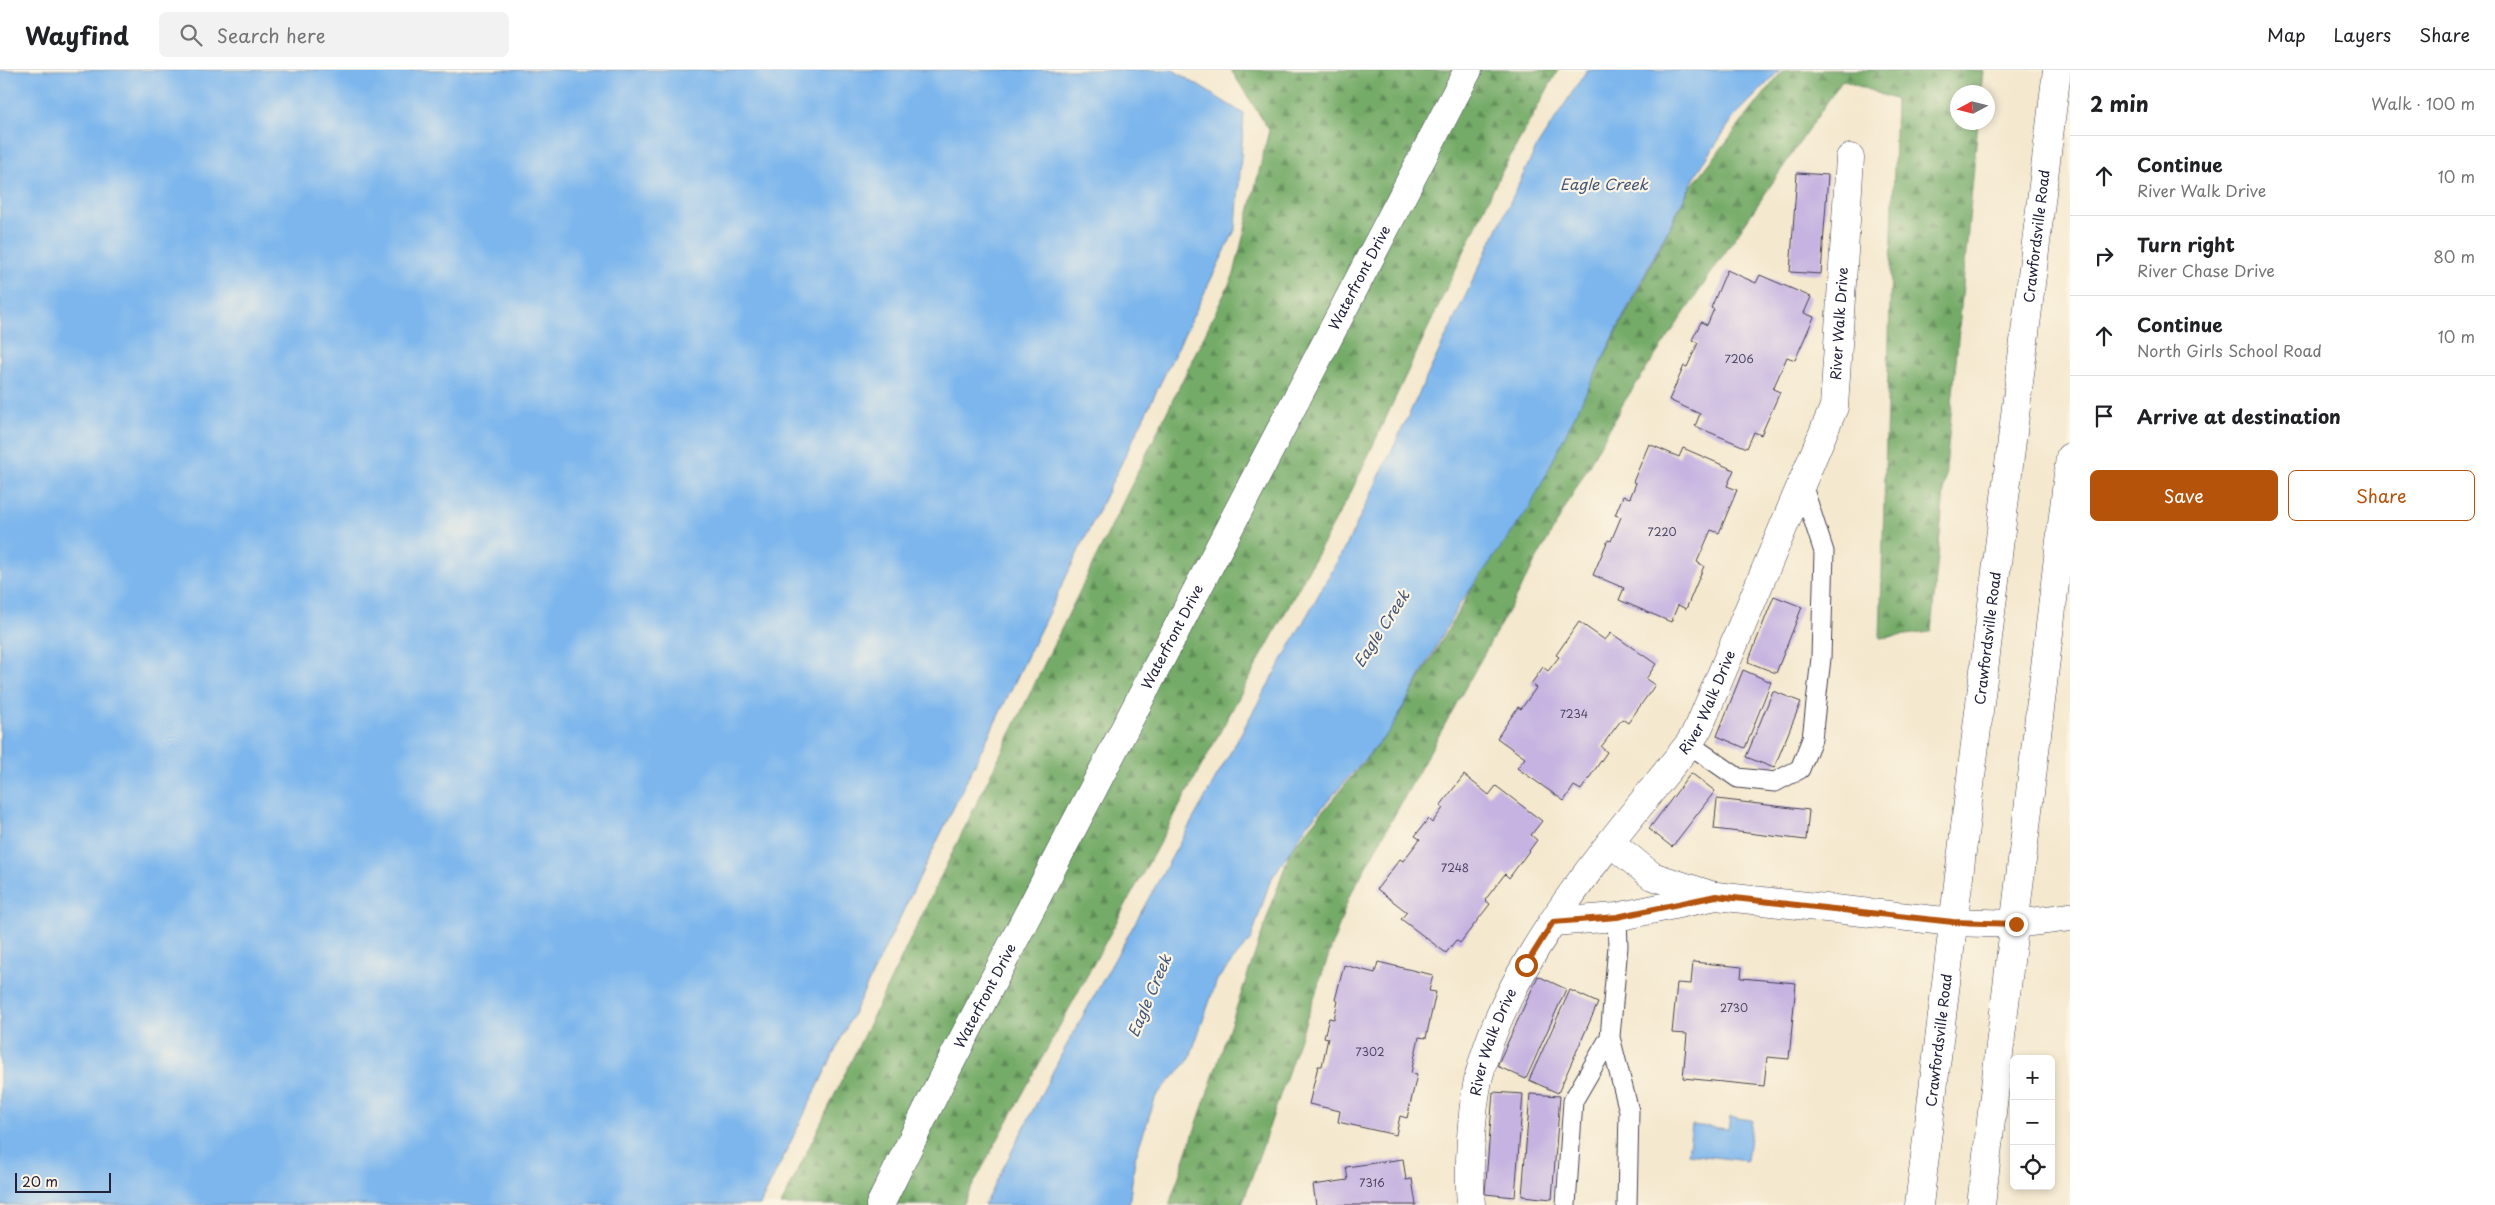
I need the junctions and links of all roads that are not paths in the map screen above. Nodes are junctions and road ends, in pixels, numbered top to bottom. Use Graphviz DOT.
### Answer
graph roads {
  1 [pos="1468,70"];
  2 [pos="2057,70"];
  3 [pos="1850,158"];
  4 [pos="2070,457"];
  5 [pos="1802,484"];
  6 [pos="1689,744"];
  7 [pos="1610,844"];
  8 [pos="1716,896"];
  9 [pos="1617,917"];
  10 [pos="2070,917"];
  11 [pos="1553,922"];
  12 [pos="1953,922"];
  13 [pos="2016,924"];
  14 [pos="1610,1037"];
  15 [pos="880,1205"];
  16 [pos="1471,1205"];
  17 [pos="1566,1205"];
  18 [pos="1626,1205"];
  19 [pos="1919,1205"];
  20 [pos="1981,1205"];
  1 -- 15 [label="street, Waterfront Drive"];
  2 -- 12 [label="street, Crawfordsville Road"];
  3 -- 5 [label="street, River Walk Drive"];
  4 -- 13 [label="street"];
  5 -- 6 [label="street, River Walk Drive"];
  5 -- 6 [label="lane"];
  6 -- 7 [label="street, River Walk Drive"];
  7 -- 8 [label="street"];
  7 -- 11 [label="street, River Walk Drive"];
  8 -- 9 [label="street"];
  8 -- 12 [label="street"];
  9 -- 11 [label="street"];
  9 -- 14 [label="lane"];
  10 -- 13 [label="street"];
  11 -- 16 [label="street, River Walk Drive"];
  12 -- 13 [label="street"];
  12 -- 19 [label="street, Crawfordsville Road"];
  13 -- 20 [label="street"];
  14 -- 17 [label="lane"];
  14 -- 18 [label="lane"];
}
